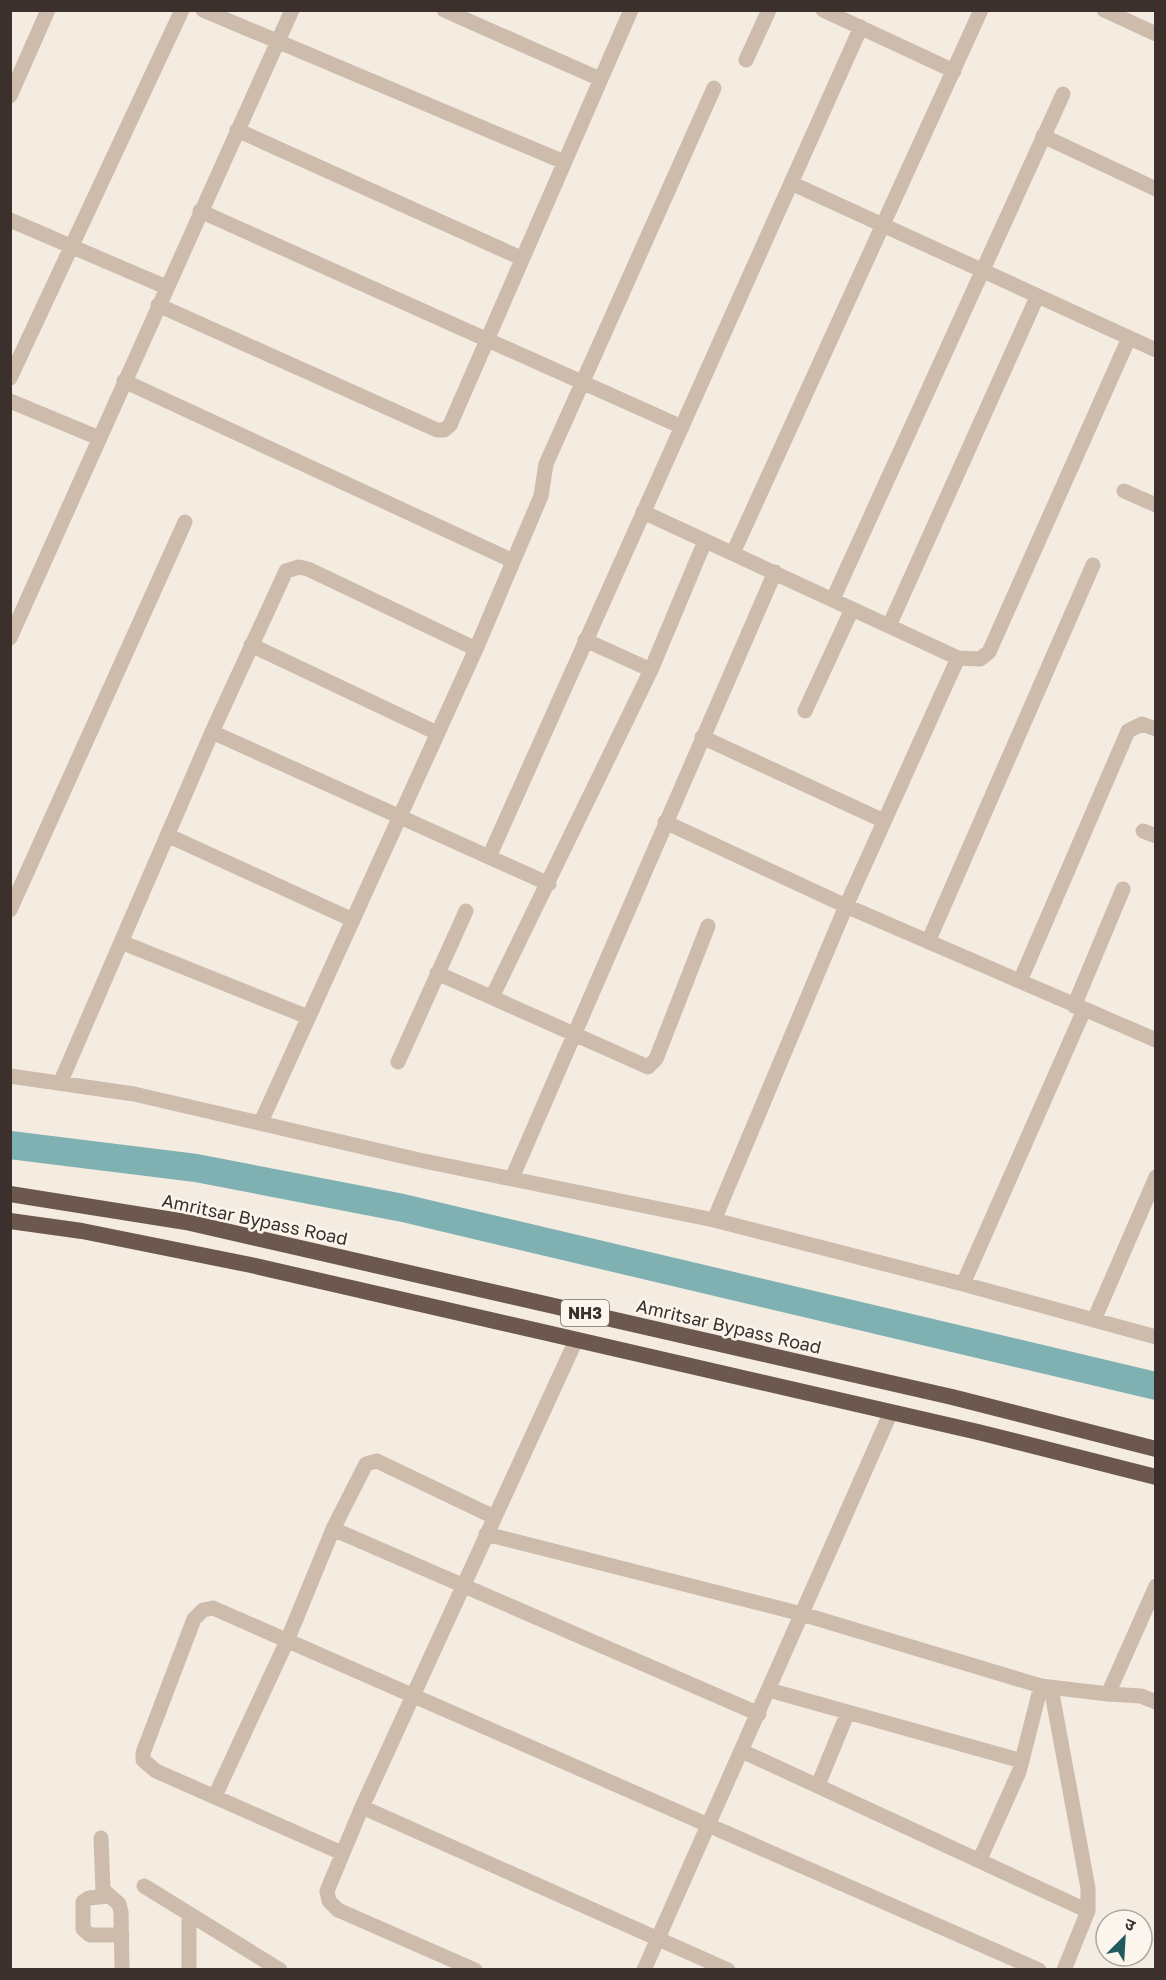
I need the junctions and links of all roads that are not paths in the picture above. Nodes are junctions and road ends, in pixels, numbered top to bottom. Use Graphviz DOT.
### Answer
graph roads {
  1 [pos="48,10"];
  2 [pos="182,10"];
  3 [pos="203,10"];
  4 [pos="292,10"];
  5 [pos="444,10"];
  6 [pos="769,10"];
  7 [pos="823,10"];
  8 [pos="981,10"];
  9 [pos="1104,10"];
  10 [pos="626,12"];
  11 [pos="861,27"];
  12 [pos="1155,34"];
  13 [pos="277,42"];
  14 [pos="747,60"];
  15 [pos="954,71"];
  16 [pos="600,79"];
  17 [pos="714,88"];
  18 [pos="1063,94"];
  19 [pos="10,96"];
  20 [pos="237,130"];
  21 [pos="1043,136"];
  22 [pos="564,162"];
  23 [pos="791,183"];
  24 [pos="1155,189"];
  25 [pos="200,211"];
  26 [pos="10,220"];
  27 [pos="883,227"];
  28 [pos="72,247"];
  29 [pos="521,258"];
  30 [pos="983,272"];
  31 [pos="166,287"];
  32 [pos="1037,297"];
  33 [pos="158,305"];
  34 [pos="486,338"];
  35 [pos="1129,338"];
  36 [pos="1155,350"];
  37 [pos="10,378"];
  38 [pos="124,381"];
  39 [pos="583,381"];
  40 [pos="10,401"];
  41 [pos="682,427"];
  42 [pos="99,438"];
  43 [pos="1124,491"];
  44 [pos="1155,505"];
  45 [pos="643,512"];
  46 [pos="185,522"];
  47 [pos="705,541"];
  48 [pos="733,553"];
  49 [pos="513,561"];
  50 [pos="1093,565"];
  51 [pos="775,572"];
  52 [pos="833,599"];
  53 [pos="852,609"];
  54 [pos="889,626"];
  55 [pos="11,637"];
  56 [pos="585,640"];
  57 [pos="251,645"];
  58 [pos="476,649"];
  59 [pos="958,658"];
  60 [pos="651,670"];
  61 [pos="805,711"];
  62 [pos="1155,729"];
  63 [pos="212,732"];
  64 [pos="436,734"];
  65 [pos="702,737"];
  66 [pos="397,818"];
  67 [pos="884,821"];
  68 [pos="665,822"];
  69 [pos="167,835"];
  70 [pos="489,856"];
  71 [pos="549,884"];
  72 [pos="1123,889"];
  73 [pos="846,906"];
  74 [pos="10,909"];
  75 [pos="466,911"];
  76 [pos="353,920"];
  77 [pos="708,926"];
  78 [pos="121,942"];
  79 [pos="928,942"];
  80 [pos="437,973"];
  81 [pos="1020,981"];
  82 [pos="492,997"];
  83 [pos="1079,1008"];
  84 [pos="308,1017"];
  85 [pos="573,1035"];
  86 [pos="1155,1040"];
  87 [pos="398,1062"];
  88 [pos="10,1076"];
  89 [pos="61,1081"];
  90 [pos="261,1122"];
  91 [pos="1155,1176"];
  92 [pos="512,1178"];
  93 [pos="10,1194"];
  94 [pos="714,1220"];
  95 [pos="10,1221"];
  96 [pos="963,1284"];
  97 [pos="1094,1320"];
  98 [pos="1155,1337"];
  99 [pos="576,1340"];
  100 [pos="891,1412"];
  101 [pos="1155,1449"];
  102 [pos="1155,1476"];
  103 [pos="494,1517"];
  104 [pos="333,1529"];
  105 [pos="486,1534"];
  106 [pos="464,1586"];
  107 [pos="1155,1586"];
  108 [pos="802,1614"];
  109 [pos="287,1641"];
  110 [pos="1046,1687"];
  111 [pos="769,1690"];
  112 [pos="1108,1694"];
  113 [pos="414,1696"];
  114 [pos="1155,1702"];
  115 [pos="848,1712"];
  116 [pos="759,1714"];
  117 [pos="742,1751"];
  118 [pos="1022,1761"];
  119 [pos="818,1785"];
  120 [pos="215,1796"];
  121 [pos="362,1807"];
  122 [pos="707,1825"];
  123 [pos="101,1838"];
  124 [pos="342,1853"];
  125 [pos="980,1859"];
  126 [pos="144,1886"];
  127 [pos="108,1896"];
  128 [pos="1088,1911"];
  129 [pos="189,1916"];
  130 [pos="122,1935"];
  131 [pos="657,1939"];
  132 [pos="122,1970"];
  133 [pos="189,1970"];
  134 [pos="280,1970"];
  135 [pos="475,1970"];
  136 [pos="644,1970"];
  137 [pos="728,1970"];
  138 [pos="1039,1970"];
  139 [pos="1064,1970"];
  1 -- 19 [label="street"];
  2 -- 28 [label="street"];
  3 -- 13 [label="street"];
  4 -- 13 [label="street"];
  5 -- 16 [label="street"];
  6 -- 14 [label="street"];
  7 -- 11 [label="street"];
  8 -- 15 [label="street"];
  9 -- 12 [label="street"];
  10 -- 16 [label="street"];
  11 -- 15 [label="street"];
  11 -- 23 [label="street"];
  13 -- 20 [label="street"];
  13 -- 22 [label="street"];
  15 -- 27 [label="street"];
  16 -- 22 [label="street"];
  17 -- 39 [label="street"];
  18 -- 21 [label="street"];
  20 -- 25 [label="street"];
  20 -- 29 [label="street"];
  21 -- 24 [label="street"];
  21 -- 30 [label="street"];
  22 -- 29 [label="street"];
  23 -- 27 [label="street"];
  23 -- 41 [label="street"];
  25 -- 31 [label="street"];
  25 -- 34 [label="street"];
  26 -- 28 [label="street"];
  27 -- 30 [label="street"];
  27 -- 48 [label="street"];
  28 -- 31 [label="street"];
  28 -- 37 [label="street"];
  29 -- 34 [label="street"];
  30 -- 32 [label="street"];
  30 -- 52 [label="street"];
  31 -- 33 [label="street"];
  32 -- 35 [label="street"];
  32 -- 54 [label="street"];
  33 -- 34 [label="street"];
  33 -- 38 [label="street"];
  34 -- 39 [label="street"];
  35 -- 36 [label="street"];
  35 -- 59 [label="street"];
  38 -- 42 [label="street"];
  38 -- 49 [label="street"];
  39 -- 41 [label="street"];
  39 -- 49 [label="street"];
  40 -- 42 [label="street"];
  41 -- 45 [label="street"];
  42 -- 55 [label="street"];
  43 -- 44 [label="street"];
  45 -- 47 [label="street"];
  45 -- 56 [label="street"];
  46 -- 74 [label="street"];
  47 -- 48 [label="street"];
  47 -- 60 [label="street"];
  48 -- 51 [label="street"];
  49 -- 58 [label="street"];
  50 -- 79 [label="street"];
  51 -- 52 [label="street"];
  51 -- 65 [label="street"];
  52 -- 53 [label="street"];
  53 -- 54 [label="street"];
  53 -- 61 [label="street"];
  54 -- 59 [label="street"];
  56 -- 60 [label="street"];
  56 -- 70 [label="street"];
  57 -- 58 [label="street"];
  57 -- 63 [label="street"];
  57 -- 64 [label="street"];
  58 -- 64 [label="street"];
  59 -- 67 [label="street"];
  60 -- 71 [label="street"];
  62 -- 81 [label="street"];
  63 -- 66 [label="street"];
  63 -- 69 [label="street"];
  64 -- 66 [label="street"];
  65 -- 67 [label="street"];
  65 -- 68 [label="street"];
  66 -- 70 [label="street"];
  66 -- 76 [label="street"];
  67 -- 73 [label="street"];
  68 -- 73 [label="street"];
  68 -- 85 [label="street"];
  69 -- 76 [label="street"];
  69 -- 78 [label="street"];
  70 -- 71 [label="street"];
  71 -- 82 [label="street"];
  72 -- 83 [label="street"];
  73 -- 79 [label="street"];
  73 -- 94 [label="street"];
  75 -- 80 [label="street"];
  76 -- 84 [label="street"];
  77 -- 85 [label="street"];
  78 -- 84 [label="street"];
  78 -- 89 [label="street"];
  79 -- 81 [label="street"];
  80 -- 82 [label="street"];
  80 -- 87 [label="street"];
  81 -- 83 [label="street"];
  82 -- 85 [label="street"];
  83 -- 86 [label="street"];
  83 -- 96 [label="street"];
  84 -- 90 [label="street"];
  85 -- 92 [label="street"];
  88 -- 89 [label="street"];
  89 -- 90 [label="street"];
  90 -- 92 [label="street"];
  91 -- 97 [label="street"];
  92 -- 94 [label="street"];
  93 -- 101 [label="highway, Amritsar Bypass Road / NH3"];
  94 -- 96 [label="street"];
  95 -- 99 [label="highway, NH3"];
  96 -- 97 [label="street"];
  97 -- 98 [label="street"];
  99 -- 100 [label="highway, NH3"];
  99 -- 103 [label="street"];
  100 -- 102 [label="highway, NH3"];
  100 -- 108 [label="street"];
  103 -- 104 [label="street"];
  103 -- 105 [label="street"];
  104 -- 106 [label="street"];
  104 -- 109 [label="street"];
  105 -- 106 [label="street"];
  105 -- 108 [label="street"];
  106 -- 113 [label="street"];
  106 -- 116 [label="street"];
  107 -- 112 [label="street"];
  108 -- 110 [label="street"];
  108 -- 111 [label="street"];
  109 -- 113 [label="street"];
  109 -- 120 [label="street"];
  109 -- 120 [label="street"];
  110 -- 112 [label="street"];
  110 -- 118 [label="street"];
  110 -- 128 [label="street"];
  111 -- 115 [label="street"];
  111 -- 116 [label="street"];
  112 -- 114 [label="street"];
  113 -- 121 [label="street"];
  113 -- 122 [label="street"];
  115 -- 118 [label="street"];
  115 -- 119 [label="street"];
  116 -- 117 [label="street"];
  117 -- 119 [label="street"];
  117 -- 122 [label="street"];
  118 -- 125 [label="street"];
  119 -- 125 [label="street"];
  120 -- 124 [label="street"];
  121 -- 124 [label="street"];
  121 -- 131 [label="street"];
  122 -- 131 [label="street"];
  122 -- 138 [label="street"];
  123 -- 127 [label="street"];
  124 -- 135 [label="street"];
  125 -- 128 [label="street"];
  126 -- 129 [label="street"];
  127 -- 130 [label="street"];
  127 -- 130 [label="street"];
  128 -- 139 [label="street"];
  129 -- 133 [label="street"];
  129 -- 134 [label="street"];
  130 -- 132 [label="street"];
  131 -- 136 [label="street"];
  131 -- 137 [label="street"];
}
